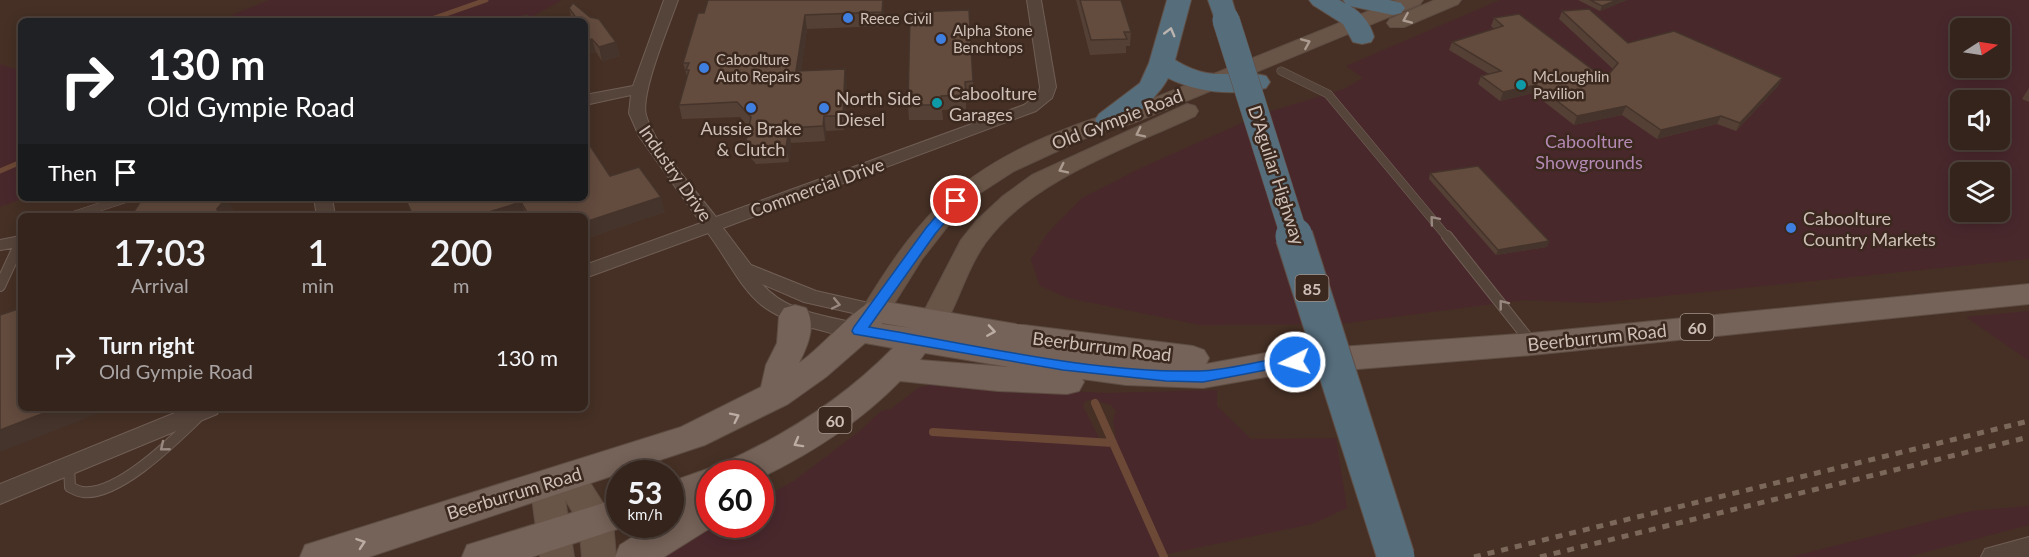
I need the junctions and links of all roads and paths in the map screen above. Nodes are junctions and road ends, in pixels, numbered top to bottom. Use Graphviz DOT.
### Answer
graph roads {
  1 [pos="672,0"];
  2 [pos="1034,0"];
  3 [pos="1179,0"];
  4 [pos="1321,0"];
  5 [pos="1451,0"];
  6 [pos="1403,4"];
  7 [pos="1223,10"];
  8 [pos="1358,20"];
  9 [pos="1162,63"];
  10 [pos="1281,71"];
  11 [pos="1257,82"];
  12 [pos="1207,84"];
  13 [pos="640,89"];
  14 [pos="588,98"];
  15 [pos="1108,120"];
  16 [pos="1383,158"];
  17 [pos="1380,167"];
  18 [pos="1397,189"];
  19 [pos="1411,193"];
  20 [pos="118,201"];
  21 [pos="81,213"];
  22 [pos="712,226"];
  23 [pos="18,242"];
  24 [pos="0,245"];
  25 [pos="18,247"];
  26 [pos="744,269"];
  27 [pos="588,271"];
  28 [pos="0,286"];
  29 [pos="2029,294"];
  30 [pos="795,316"];
  31 [pos="867,321"];
  32 [pos="926,331"];
  33 [pos="1532,344"];
  34 [pos="1271,364"];
  35 [pos="895,369"];
  36 [pos="1126,373"];
  37 [pos="776,395"];
  38 [pos="201,411"];
  39 [pos="204,411"];
  40 [pos="774,460"];
  41 [pos="69,465"];
  42 [pos="557,480"];
  43 [pos="0,494"];
  44 [pos="606,515"];
  45 [pos="696,517"];
  46 [pos="606,518"];
  47 [pos="606,526"];
  48 [pos="555,545"];
  49 [pos="2029,547"];
  50 [pos="319,557"];
  51 [pos="481,557"];
  52 [pos="599,557"];
  53 [pos="634,557"];
  54 [pos="1396,557"];
  55 [pos="1994,557"];
  1 -- 13 [label="street, Industry Drive"];
  2 -- 22 [label="street, Commercial Drive"];
  9 -- 3 [label="highway, one-way"];
  4 -- 8 [label="highway"];
  5 -- 8 [label="main road, Old Gympie Road, one-way"];
  6 -- 8 [label="highway"];
  7 -- 54 [label="highway, D'Aguilar Highway / 85, bridge"];
  8 -- 10 [label="main road, Old Gympie Road"];
  12 -- 8 [label="main road, Old Gympie Road, one-way"];
  9 -- 12 [label="highway"];
  9 -- 15 [label="highway"];
  10 -- 11 [label="main road, Old Gympie Road"];
  10 -- 16 [label="lane"];
  11 -- 12 [label="highway"];
  11 -- 32 [label="main road, Old Gympie Road, one-way"];
  12 -- 15 [label="main road, Old Gympie Road"];
  13 -- 14 [label="street"];
  13 -- 22 [label="street, Industry Drive"];
  15 -- 31 [label="main road, Old Gympie Road"];
  16 -- 17 [label="lane"];
  16 -- 19 [label="lane"];
  18 -- 19 [label="lane"];
  33 -- 19 [label="lane, one-way"];
  20 -- 21 [label="lane"];
  22 -- 26 [label="street, Industry Drive"];
  22 -- 27 [label="street, Commercial Drive"];
  23 -- 24 [label="lane"];
  25 -- 28 [label="lane"];
  26 -- 30 [label="street, Industry Drive"];
  26 -- 31 [label="street, one-way"];
  29 -- 33 [label="main road, Beerburrum Road / 60"];
  30 -- 31 [label="street, Industry Drive"];
  30 -- 37 [label="main road"];
  31 -- 32 [label="main road, Beerburrum Road / 60"];
  31 -- 37 [label="main road, Beerburrum Road"];
  32 -- 34 [label="main road, Beerburrum Road / 60, one-way"];
  32 -- 35 [label="main road, 60"];
  32 -- 36 [label="main road, Beerburrum Road / 60"];
  33 -- 34 [label="main road, Beerburrum Road / 60"];
  34 -- 36 [label="main road, Beerburrum Road / 60"];
  35 -- 36 [label="main road, 60"];
  35 -- 40 [label="main road, 60, one-way"];
  42 -- 37 [label="main road, Beerburrum Road, one-way"];
  38 -- 41 [label="street"];
  39 -- 41 [label="lane, one-way"];
  41 -- 43 [label="street"];
  42 -- 44 [label="main road"];
  42 -- 48 [label="main road"];
  50 -- 42 [label="main road, Beerburrum Road, one-way"];
  45 -- 53 [label="main road"];
  46 -- 48 [label="main road"];
  47 -- 52 [label="main road"];
  48 -- 51 [label="main road"];
  49 -- 55 [label="street"];
}
